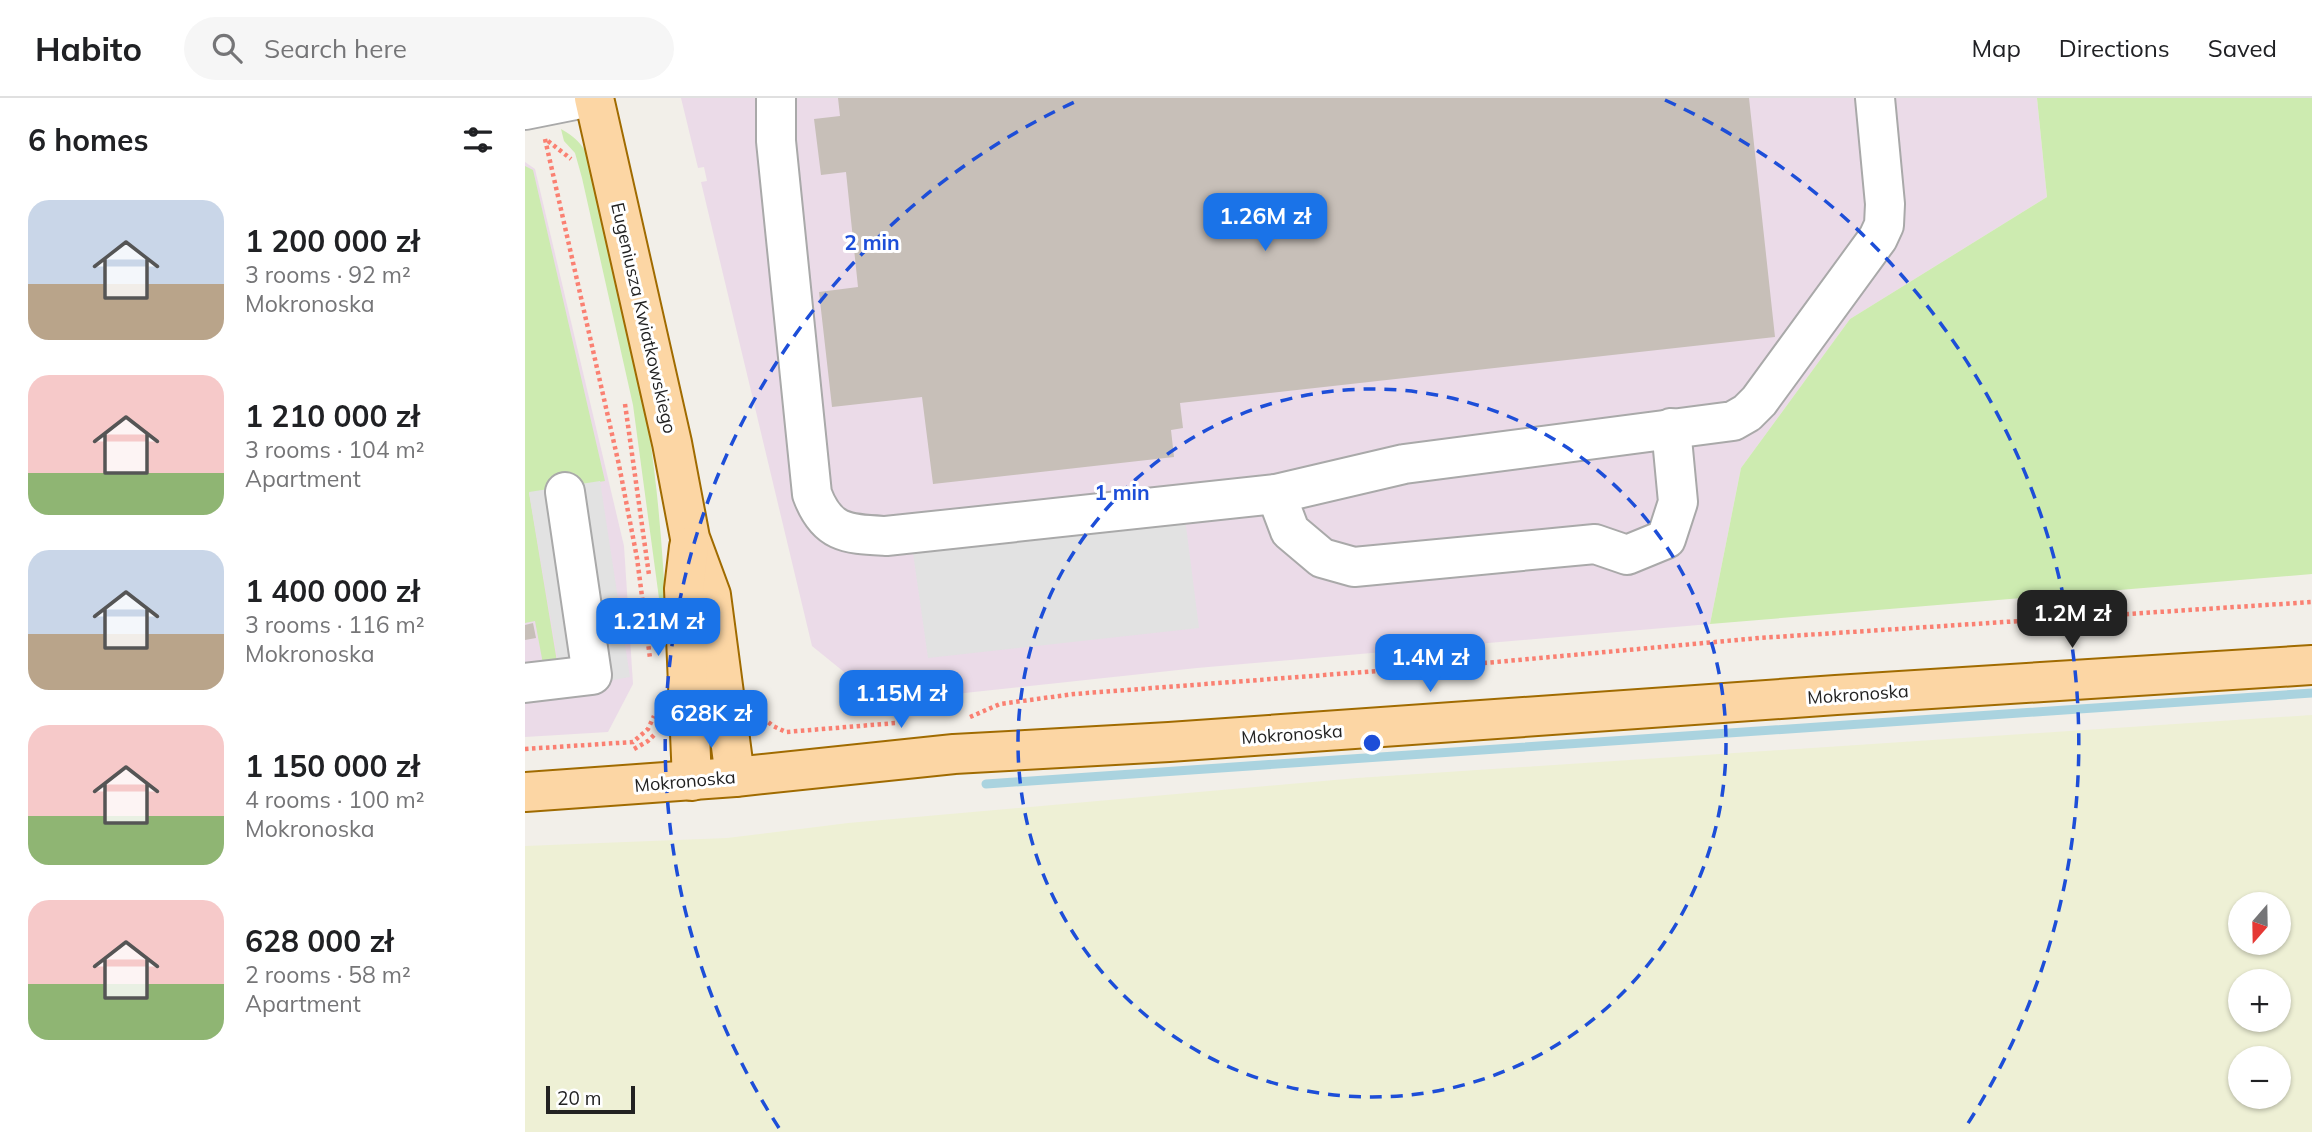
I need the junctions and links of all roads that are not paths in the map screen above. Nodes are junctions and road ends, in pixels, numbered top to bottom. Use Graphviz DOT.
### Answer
graph roads {
  1 [pos="585,98"];
  2 [pos="594,98"];
  3 [pos="776,98"];
  4 [pos="1875,98"];
  5 [pos="535,124"];
  6 [pos="1671,428"];
  7 [pos="565,492"];
  8 [pos="1276,494"];
  9 [pos="690,538"];
  10 [pos="2312,665"];
  11 [pos="525,683"];
  12 [pos="735,778"];
  13 [pos="692,781"];
  14 [pos="525,792"];
  1 -- 5 [label="street"];
  2 -- 9 [label="main road, Eugeniusza Kwiatkowskiego"];
  3 -- 8 [label="street"];
  4 -- 6 [label="street"];
  6 -- 8 [label="street"];
  6 -- 8 [label="street"];
  7 -- 11 [label="street"];
  9 -- 12 [label="main road, Eugeniusza Kwiatkowskiego"];
  9 -- 13 [label="main road, Eugeniusza Kwiatkowskiego"];
  10 -- 12 [label="main road, Mokronoska"];
  12 -- 13 [label="main road, Mokronoska"];
  13 -- 14 [label="main road, Mokronoska"];
}
